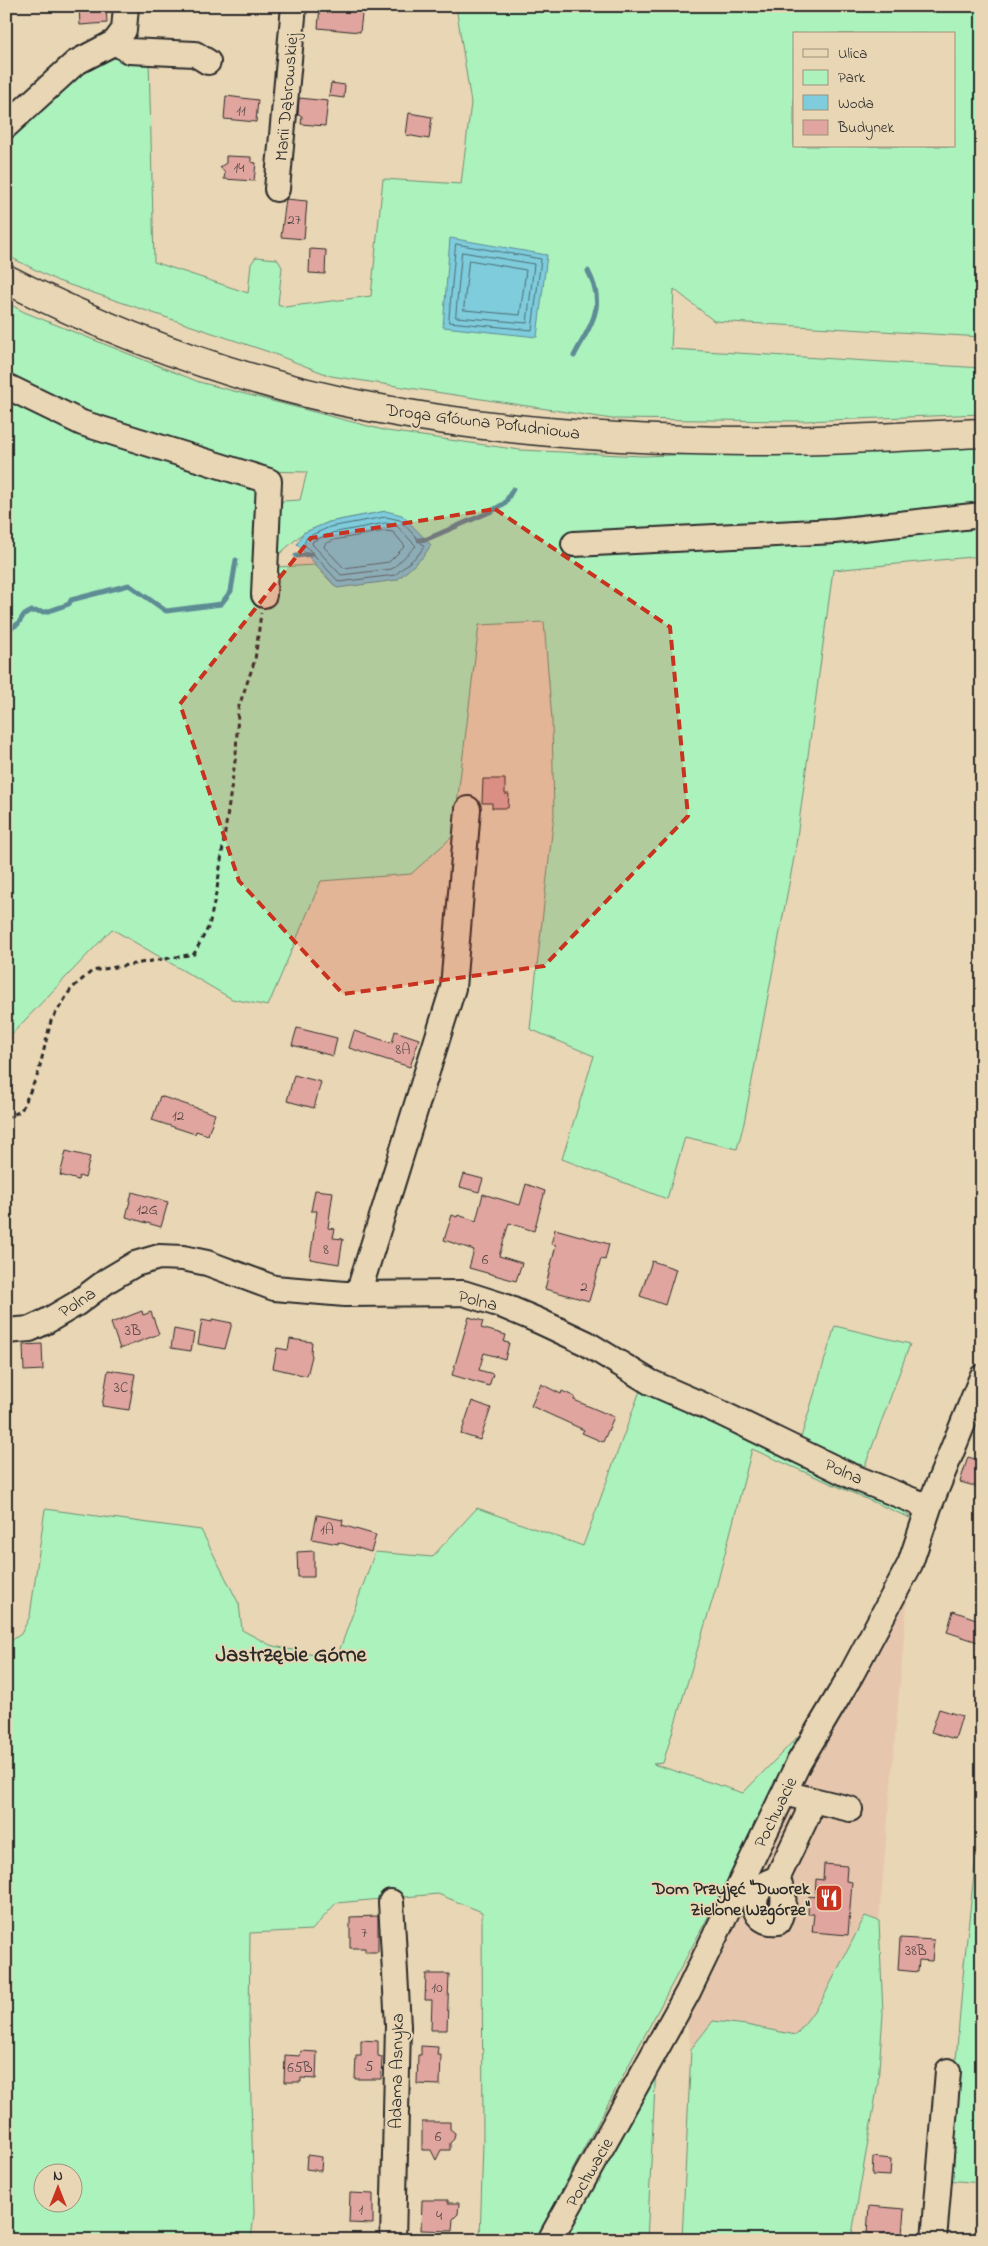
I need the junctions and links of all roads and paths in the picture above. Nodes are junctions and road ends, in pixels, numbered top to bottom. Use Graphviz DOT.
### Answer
graph roads {
  1 [pos="126,6"];
  2 [pos="294,6"];
  3 [pos="114,42"];
  4 [pos="208,62"];
  5 [pos="6,126"];
  6 [pos="277,189"];
  7 [pos="6,279"];
  8 [pos="6,386"];
  9 [pos="982,433"];
  10 [pos="982,515"];
  11 [pos="574,544"];
  12 [pos="264,595"];
  13 [pos="468,809"];
  14 [pos="6,1118"];
  15 [pos="358,1294"];
  16 [pos="6,1331"];
  17 [pos="982,1377"];
  18 [pos="930,1507"];
  19 [pos="784,1793"];
  20 [pos="810,1801"];
  21 [pos="850,1810"];
  22 [pos="776,1879"];
  23 [pos="391,1902"];
  24 [pos="948,2072"];
  25 [pos="393,2240"];
  26 [pos="550,2240"];
  27 [pos="934,2240"];
  1 -- 3 [label="street"];
  2 -- 6 [label="street, Marii Dąbrowskiej"];
  3 -- 4 [label="street"];
  3 -- 5 [label="street"];
  7 -- 9 [label="main road, Droga Główna Południowa"];
  8 -- 12 [label="street"];
  10 -- 11 [label="street"];
  12 -- 14 [label="path"];
  13 -- 15 [label="street"];
  15 -- 16 [label="street, Polna"];
  15 -- 18 [label="street, Polna"];
  17 -- 18 [label="street, Pochwacie"];
  18 -- 19 [label="street, Pochwacie"];
  19 -- 20 [label="street"];
  19 -- 26 [label="street, Pochwacie"];
  20 -- 21 [label="street"];
  20 -- 22 [label="street"];
  23 -- 25 [label="street, Adama Asnyka"];
  24 -- 27 [label="street"];
}
